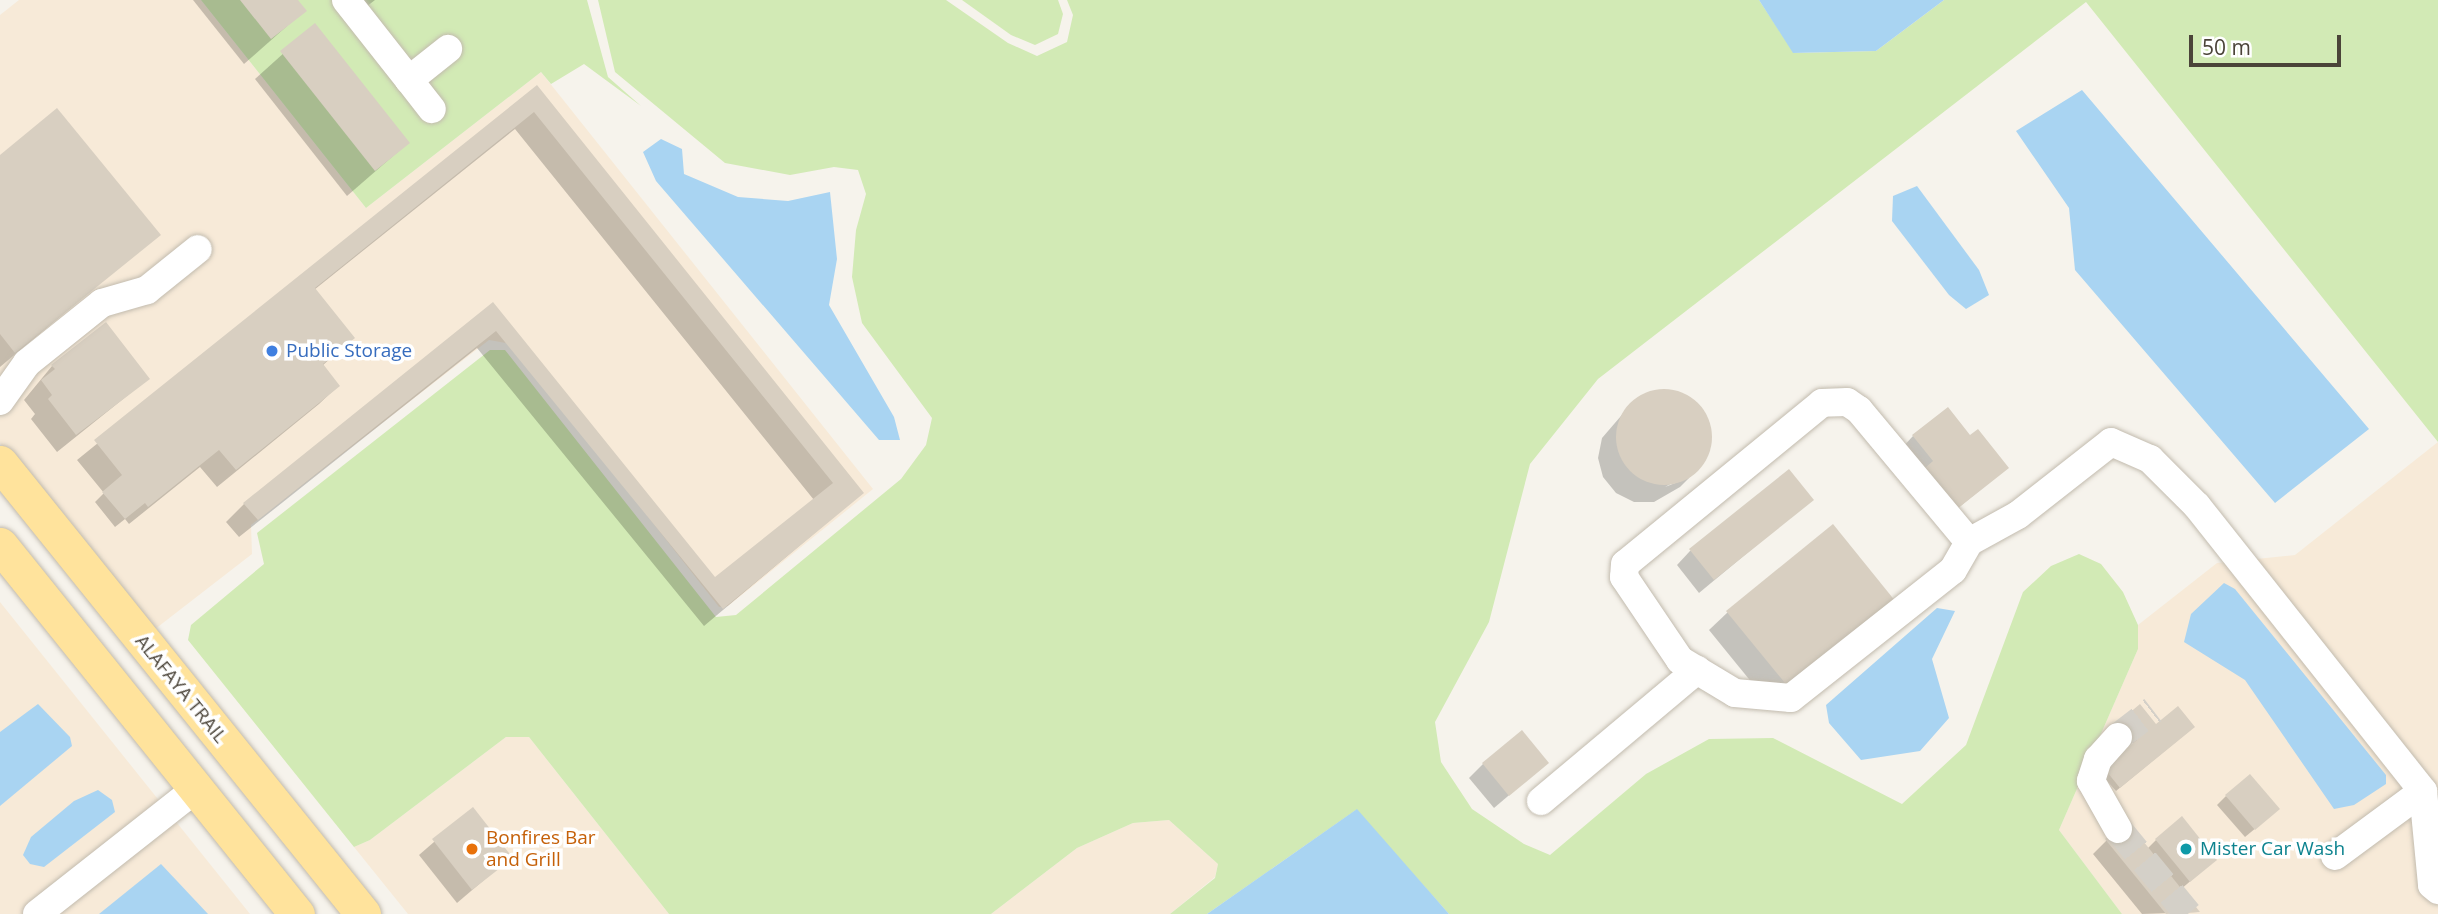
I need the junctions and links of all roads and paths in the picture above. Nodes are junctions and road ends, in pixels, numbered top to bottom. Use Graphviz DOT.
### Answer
graph roads {
  1 [pos="346,0"];
  2 [pos="448,49"];
  3 [pos="409,80"];
  4 [pos="432,109"];
  5 [pos="198,249"];
  6 [pos="0,401"];
  7 [pos="0,463"];
  8 [pos="1969,542"];
  9 [pos="0,545"];
  10 [pos="1697,670"];
  11 [pos="2118,737"];
  12 [pos="196,789"];
  13 [pos="2423,791"];
  14 [pos="1541,801"];
  15 [pos="2118,828"];
  16 [pos="2335,856"];
  17 [pos="2438,890"];
  18 [pos="37,914"];
  19 [pos="297,914"];
  20 [pos="363,914"];
  1 -- 3 [label="street"];
  2 -- 3 [label="street"];
  3 -- 4 [label="street"];
  5 -- 6 [label="street"];
  7 -- 20 [label="main road, ALAFAYA TRAIL"];
  8 -- 10 [label="street"];
  8 -- 10 [label="street"];
  8 -- 13 [label="street"];
  9 -- 12 [label="main road"];
  10 -- 14 [label="street"];
  11 -- 15 [label="street"];
  12 -- 18 [label="street"];
  12 -- 19 [label="main road"];
  13 -- 16 [label="street"];
  13 -- 17 [label="street"];
}
